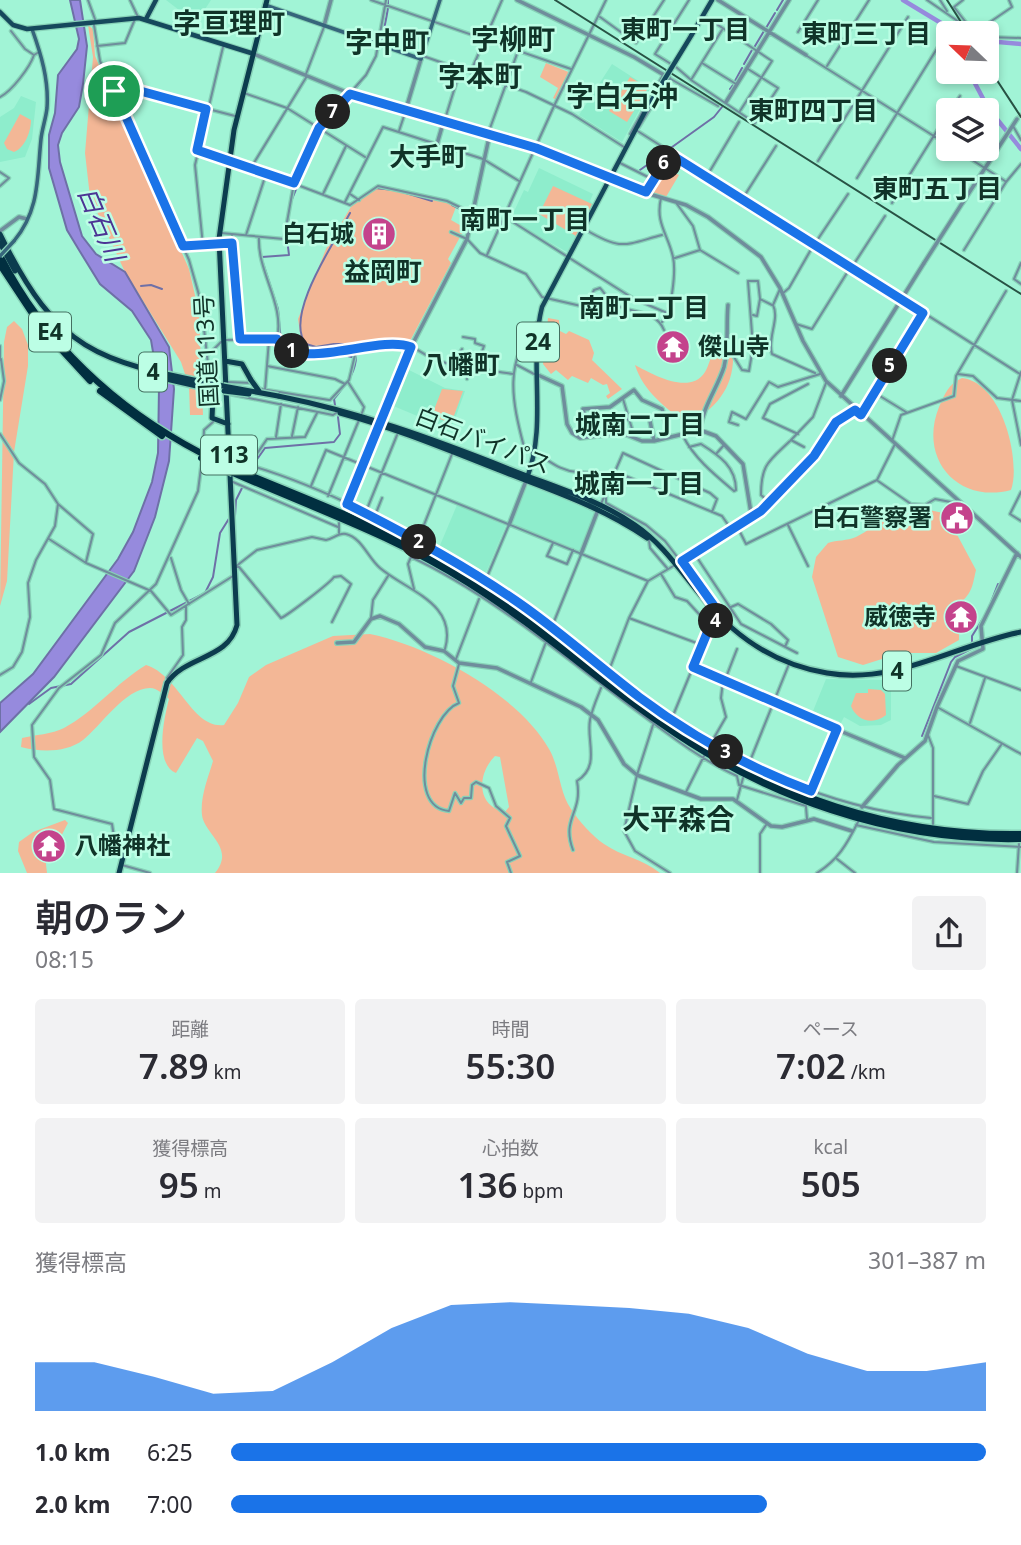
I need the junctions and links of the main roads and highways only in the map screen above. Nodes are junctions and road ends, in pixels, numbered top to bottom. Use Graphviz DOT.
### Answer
graph roads {
  1 [pos="156,0"];
  2 [pos="440,0"];
  3 [pos="712,0"];
  4 [pos="266,3"];
  5 [pos="0,12"];
  6 [pos="146,19"];
  7 [pos="33,28"];
  8 [pos="251,53"];
  9 [pos="0,233"];
  10 [pos="0,243"];
  11 [pos="0,255"];
  12 [pos="0,265"];
  13 [pos="103,357"];
  14 [pos="225,361"];
  15 [pos="250,379"];
  16 [pos="207,385"];
  17 [pos="224,388"];
  18 [pos="264,392"];
  19 [pos="214,396"];
  20 [pos="114,400"];
  21 [pos="279,400"];
  22 [pos="228,424"];
  23 [pos="233,470"];
  24 [pos="527,478"];
  25 [pos="600,507"];
  26 [pos="666,553"];
  27 [pos="1021,633"];
  28 [pos="1021,834"];
  29 [pos="1020,845"];
  30 [pos="119,873"];
  1 -- 6 [label="main road"];
  2 -- 4 [label="main road"];
  3 -- 24 [label="main road, 24, bridge"];
  4 -- 8 [label="highway, 国道113号 / 113"];
  5 -- 7 [label="main road"];
  6 -- 7 [label="main road"];
  6 -- 8 [label="main road"];
  7 -- 11 [label="main road, bridge"];
  8 -- 14 [label="highway, 国道113号 / 113"];
  9 -- 13 [label="highway, 4"];
  10 -- 13 [label="highway, 4"];
  11 -- 20 [label="highway, E4"];
  12 -- 20 [label="highway, E4"];
  13 -- 16 [label="highway, 4"];
  13 -- 16 [label="highway, 4"];
  14 -- 15 [label="highway"];
  14 -- 17 [label="highway, 国道113号 / 113"];
  15 -- 17 [label="highway, bridge"];
  15 -- 18 [label="highway, bridge"];
  16 -- 17 [label="highway"];
  16 -- 19 [label="highway"];
  17 -- 18 [label="highway, 白石バイパス / 4, bridge"];
  17 -- 19 [label="highway"];
  17 -- 21 [label="highway, 白石バイパス / 4, bridge"];
  17 -- 22 [label="highway, 国道113号 / 113"];
  18 -- 21 [label="highway, 白石バイパス / 4, bridge"];
  19 -- 22 [label="highway"];
  20 -- 23 [label="highway, E4, bridge"];
  21 -- 24 [label="highway, 白石バイパス / 4"];
  22 -- 30 [label="highway, 国道113号 / 113"];
  23 -- 28 [label="highway, E4"];
  23 -- 29 [label="highway, E4"];
  24 -- 25 [label="highway, 白石バイパス / 4"];
  25 -- 26 [label="highway, 白石バイパス / 4"];
  25 -- 26 [label="highway, 白石バイパス / 4"];
  26 -- 27 [label="highway, 白石バイパス / 4"];
}
